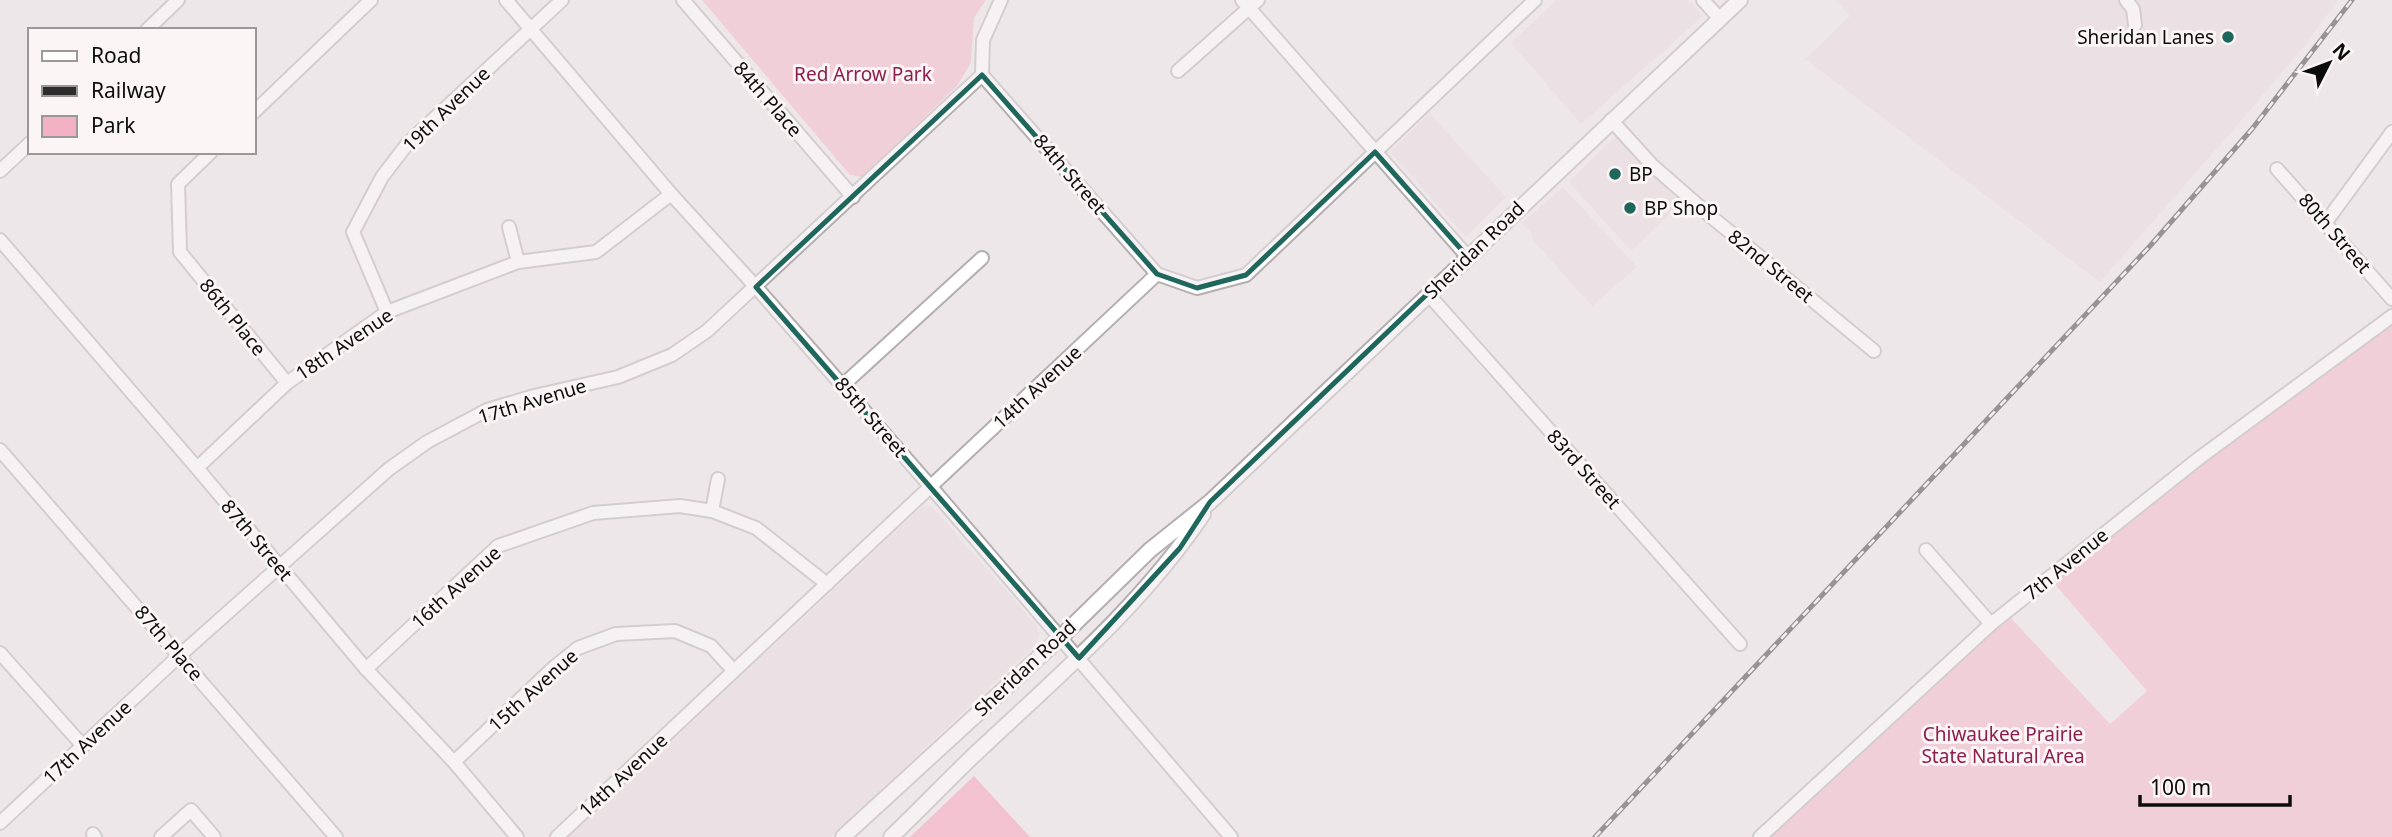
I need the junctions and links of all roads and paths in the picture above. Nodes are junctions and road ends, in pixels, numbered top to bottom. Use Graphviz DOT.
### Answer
graph roads {
  1 [pos="178,0"];
  2 [pos="370,0"];
  3 [pos="506,0"];
  4 [pos="562,0"];
  5 [pos="684,0"];
  6 [pos="1001,0"];
  7 [pos="1535,0"];
  8 [pos="1703,0"];
  9 [pos="1740,0"];
  10 [pos="2126,0"];
  11 [pos="1250,3"];
  12 [pos="1720,19"];
  13 [pos="2135,24"];
  14 [pos="149,28"];
  15 [pos="531,29"];
  16 [pos="1178,71"];
  17 [pos="982,75"];
  18 [pos="256,110"];
  19 [pos="1611,120"];
  20 [pos="2392,132"];
  21 [pos="28,145"];
  22 [pos="1376,152"];
  23 [pos="209,154"];
  24 [pos="2277,169"];
  25 [pos="0,171"];
  26 [pos="671,194"];
  27 [pos="853,197"];
  28 [pos="2326,222"];
  29 [pos="509,227"];
  30 [pos="0,240"];
  31 [pos="1467,256"];
  32 [pos="982,258"];
  33 [pos="518,261"];
  34 [pos="1157,274"];
  35 [pos="756,286"];
  36 [pos="1428,294"];
  37 [pos="2392,299"];
  38 [pos="387,312"];
  39 [pos="2392,316"];
  40 [pos="1874,351"];
  41 [pos="287,383"];
  42 [pos="843,386"];
  43 [pos="0,450"];
  44 [pos="197,468"];
  45 [pos="718,479"];
  46 [pos="931,486"];
  47 [pos="1210,502"];
  48 [pos="712,511"];
  49 [pos="1926,550"];
  50 [pos="280,568"];
  51 [pos="827,584"];
  52 [pos="1991,624"];
  53 [pos="1061,636"];
  54 [pos="1740,644"];
  55 [pos="0,653"];
  56 [pos="180,655"];
  57 [pos="1079,658"];
  58 [pos="366,669"];
  59 [pos="733,670"];
  60 [pos="83,746"];
  61 [pos="454,762"];
  62 [pos="0,824"];
  63 [pos="161,837"];
  64 [pos="214,837"];
  65 [pos="336,837"];
  66 [pos="517,837"];
  67 [pos="557,837"];
  68 [pos="843,837"];
  69 [pos="891,837"];
  70 [pos="1231,837"];
  71 [pos="1760,837"];
  1 -- 14 [label="street"];
  2 -- 18 [label="street"];
  3 -- 15 [label="street, 85th Street"];
  4 -- 15 [label="street, 19th Avenue"];
  5 -- 27 [label="street, 84th Place"];
  6 -- 17 [label="street"];
  7 -- 22 [label="street"];
  8 -- 12 [label="street"];
  9 -- 12 [label="main road, Sheridan Road"];
  10 -- 13 [label="street"];
  11 -- 16 [label="street"];
  11 -- 22 [label="street"];
  12 -- 19 [label="main road, Sheridan Road"];
  15 -- 26 [label="street, 85th Street"];
  15 -- 38 [label="street, 19th Avenue"];
  17 -- 27 [label="street, 17th Avenue"];
  17 -- 34 [label="street, 84th Street"];
  19 -- 31 [label="main road, Sheridan Road"];
  19 -- 40 [label="street, 82nd Street"];
  20 -- 28 [label="street"];
  21 -- 25 [label="street"];
  22 -- 31 [label="street"];
  22 -- 34 [label="street"];
  23 -- 41 [label="street, 86th Place"];
  24 -- 28 [label="street, 80th Street"];
  26 -- 33 [label="street, 18th Avenue"];
  26 -- 35 [label="street, 85th Street"];
  27 -- 35 [label="street, 17th Avenue"];
  28 -- 37 [label="street, 80th Street"];
  29 -- 33 [label="street"];
  30 -- 44 [label="street, 87th Street"];
  31 -- 36 [label="main road, Sheridan Road"];
  32 -- 42 [label="street"];
  33 -- 38 [label="street, 18th Avenue"];
  34 -- 46 [label="street, 14th Avenue"];
  35 -- 42 [label="street, 85th Street"];
  35 -- 50 [label="street, 17th Avenue"];
  36 -- 47 [label="main road, Sheridan Road"];
  36 -- 54 [label="street, 83rd Street"];
  38 -- 41 [label="street, 18th Avenue"];
  39 -- 52 [label="street, 7th Avenue"];
  41 -- 44 [label="street, 18th Avenue"];
  42 -- 46 [label="street, 85th Street"];
  43 -- 56 [label="street, 87th Place"];
  44 -- 50 [label="street, 87th Street"];
  45 -- 48 [label="street"];
  46 -- 51 [label="street, 14th Avenue"];
  46 -- 53 [label="street, 85th Street"];
  47 -- 53 [label="main road, Sheridan Road"];
  47 -- 57 [label="main road, Sheridan Road"];
  48 -- 51 [label="street, 16th Avenue"];
  48 -- 58 [label="street, 16th Avenue"];
  49 -- 52 [label="street"];
  50 -- 56 [label="street, 17th Avenue"];
  50 -- 58 [label="street, 87th Street"];
  51 -- 59 [label="street, 14th Avenue"];
  52 -- 71 [label="street, 7th Avenue"];
  53 -- 57 [label="street, 85th Street"];
  53 -- 68 [label="main road, Sheridan Road"];
  55 -- 60 [label="street"];
  56 -- 60 [label="street, 17th Avenue"];
  56 -- 65 [label="street, 87th Place"];
  57 -- 69 [label="main road, Sheridan Road"];
  57 -- 70 [label="street, 85th Street"];
  58 -- 61 [label="street, 87th Street"];
  59 -- 61 [label="street, 15th Avenue"];
  59 -- 67 [label="street, 14th Avenue"];
  60 -- 62 [label="street, 17th Avenue"];
  61 -- 66 [label="street, 87th Street"];
  63 -- 64 [label="street"];
}
